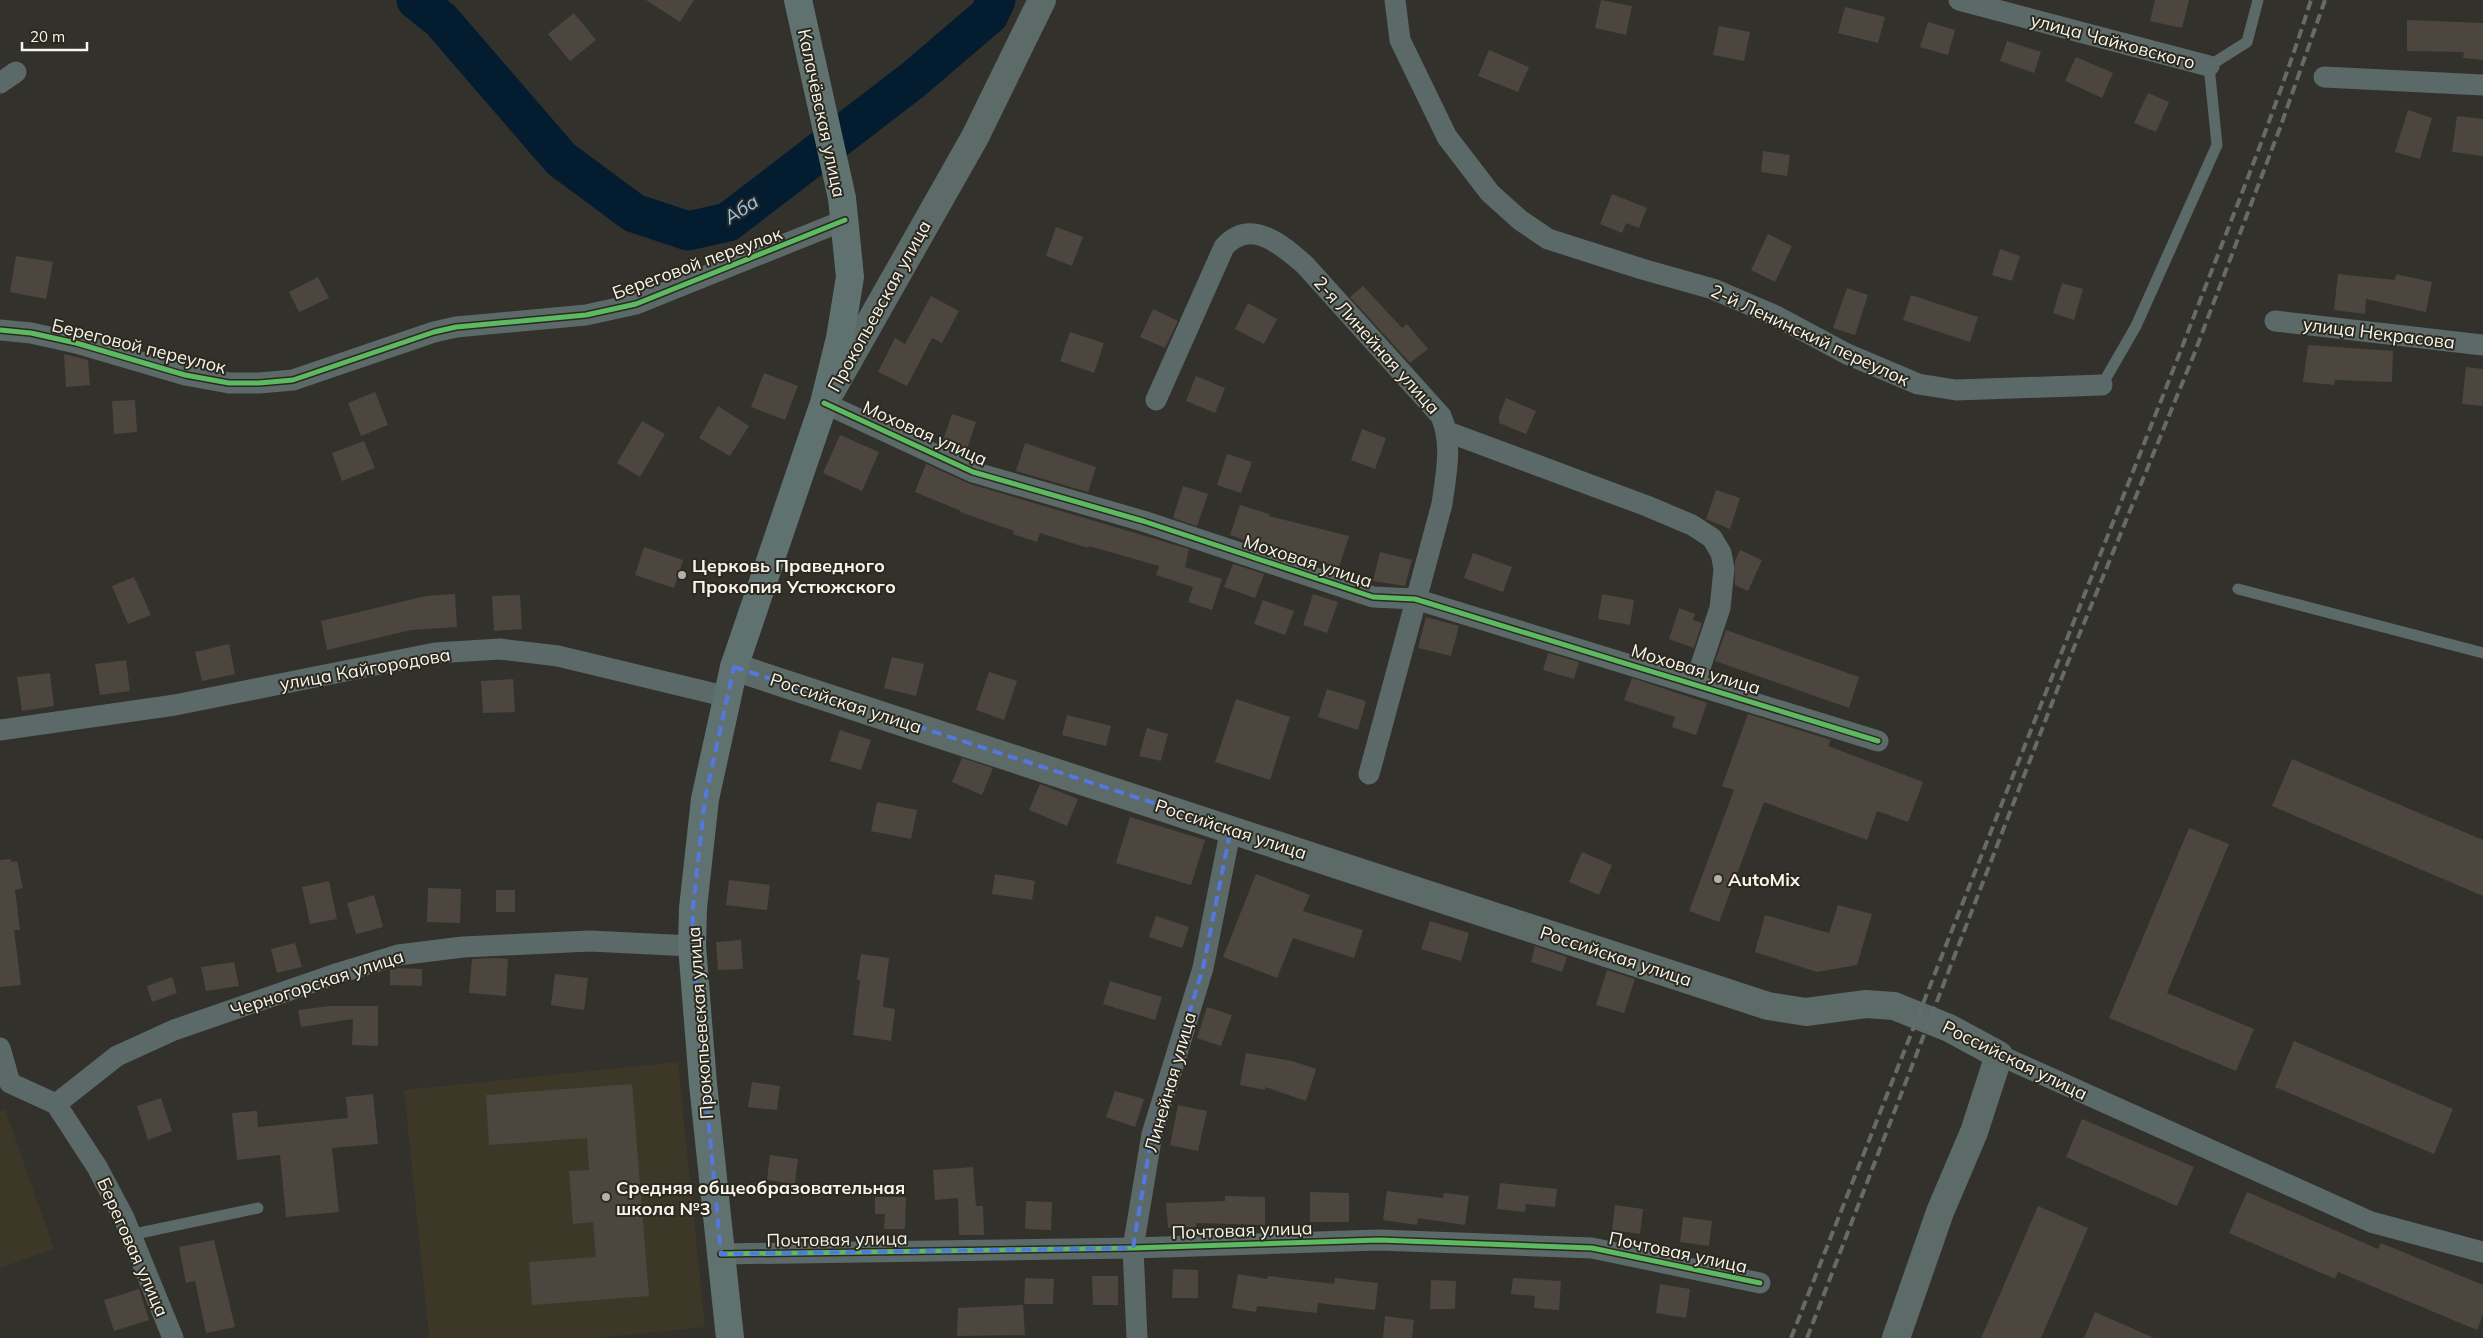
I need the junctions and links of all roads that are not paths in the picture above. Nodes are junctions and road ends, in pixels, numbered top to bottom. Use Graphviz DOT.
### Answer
graph roads {
  1 [pos="798,0"];
  2 [pos="1042,0"];
  3 [pos="1395,0"];
  4 [pos="1958,0"];
  5 [pos="2258,0"];
  6 [pos="2209,66"];
  7 [pos="2324,77"];
  8 [pos="2483,85"];
  9 [pos="843,209"];
  10 [pos="2275,320"];
  11 [pos="0,330"];
  12 [pos="2483,345"];
  13 [pos="2102,385"];
  14 [pos="1156,400"];
  15 [pos="824,403"];
  16 [pos="1448,432"];
  17 [pos="2238,589"];
  18 [pos="1415,598"];
  19 [pos="2483,653"];
  20 [pos="734,667"];
  21 [pos="1695,683"];
  22 [pos="728,697"];
  23 [pos="0,730"];
  24 [pos="1878,741"];
  25 [pos="1368,774"];
  26 [pos="1231,828"];
  27 [pos="692,946"];
  28 [pos="0,1048"];
  29 [pos="1999,1055"];
  30 [pos="5,1084"];
  31 [pos="56,1104"];
  32 [pos="258,1208"];
  33 [pos="130,1235"];
  34 [pos="1133,1248"];
  35 [pos="2482,1250"];
  36 [pos="721,1254"];
  37 [pos="1760,1283"];
  38 [pos="173,1338"];
  39 [pos="730,1338"];
  40 [pos="1138,1338"];
  41 [pos="1896,1338"];
  1 -- 9 [label="main road, Калачёвская улица"];
  2 -- 15 [label="main road, Прокопьевская улица"];
  3 -- 13 [label="street, 2-й Ленинский переулок"];
  4 -- 6 [label="street, улица Чайковского"];
  5 -- 6 [label="lane"];
  6 -- 13 [label="lane"];
  7 -- 8 [label="street"];
  9 -- 11 [label="street, Береговой переулок"];
  9 -- 15 [label="main road, Калачёвская улица"];
  10 -- 12 [label="street, улица Некрасова"];
  14 -- 16 [label="street, 2-я Линейная улица"];
  15 -- 18 [label="street, Моховая улица"];
  15 -- 20 [label="main road, Прокопьевская улица"];
  16 -- 18 [label="street"];
  16 -- 21 [label="street, 2-я Линейная улица"];
  17 -- 19 [label="lane"];
  18 -- 21 [label="street, Моховая улица"];
  18 -- 25 [label="street"];
  20 -- 22 [label="main road, Прокопьевская улица"];
  20 -- 26 [label="main road, Российская улица"];
  21 -- 24 [label="street, Моховая улица"];
  22 -- 23 [label="street, улица Кайгородова"];
  22 -- 27 [label="main road, Прокопьевская улица"];
  26 -- 29 [label="main road, Российская улица"];
  26 -- 34 [label="street, Линейная улица"];
  27 -- 31 [label="street, Черногорская улица"];
  27 -- 36 [label="main road, Прокопьевская улица"];
  28 -- 30 [label="street"];
  29 -- 35 [label="street, Российская улица"];
  29 -- 41 [label="main road"];
  30 -- 31 [label="street"];
  31 -- 33 [label="street, Береговая улица"];
  32 -- 33 [label="lane"];
  33 -- 38 [label="street, Береговая улица"];
  34 -- 36 [label="street, Почтовая улица"];
  34 -- 37 [label="street, Почтовая улица"];
  34 -- 40 [label="street, Линейная улица"];
  36 -- 39 [label="main road, Прокопьевская улица"];
}
